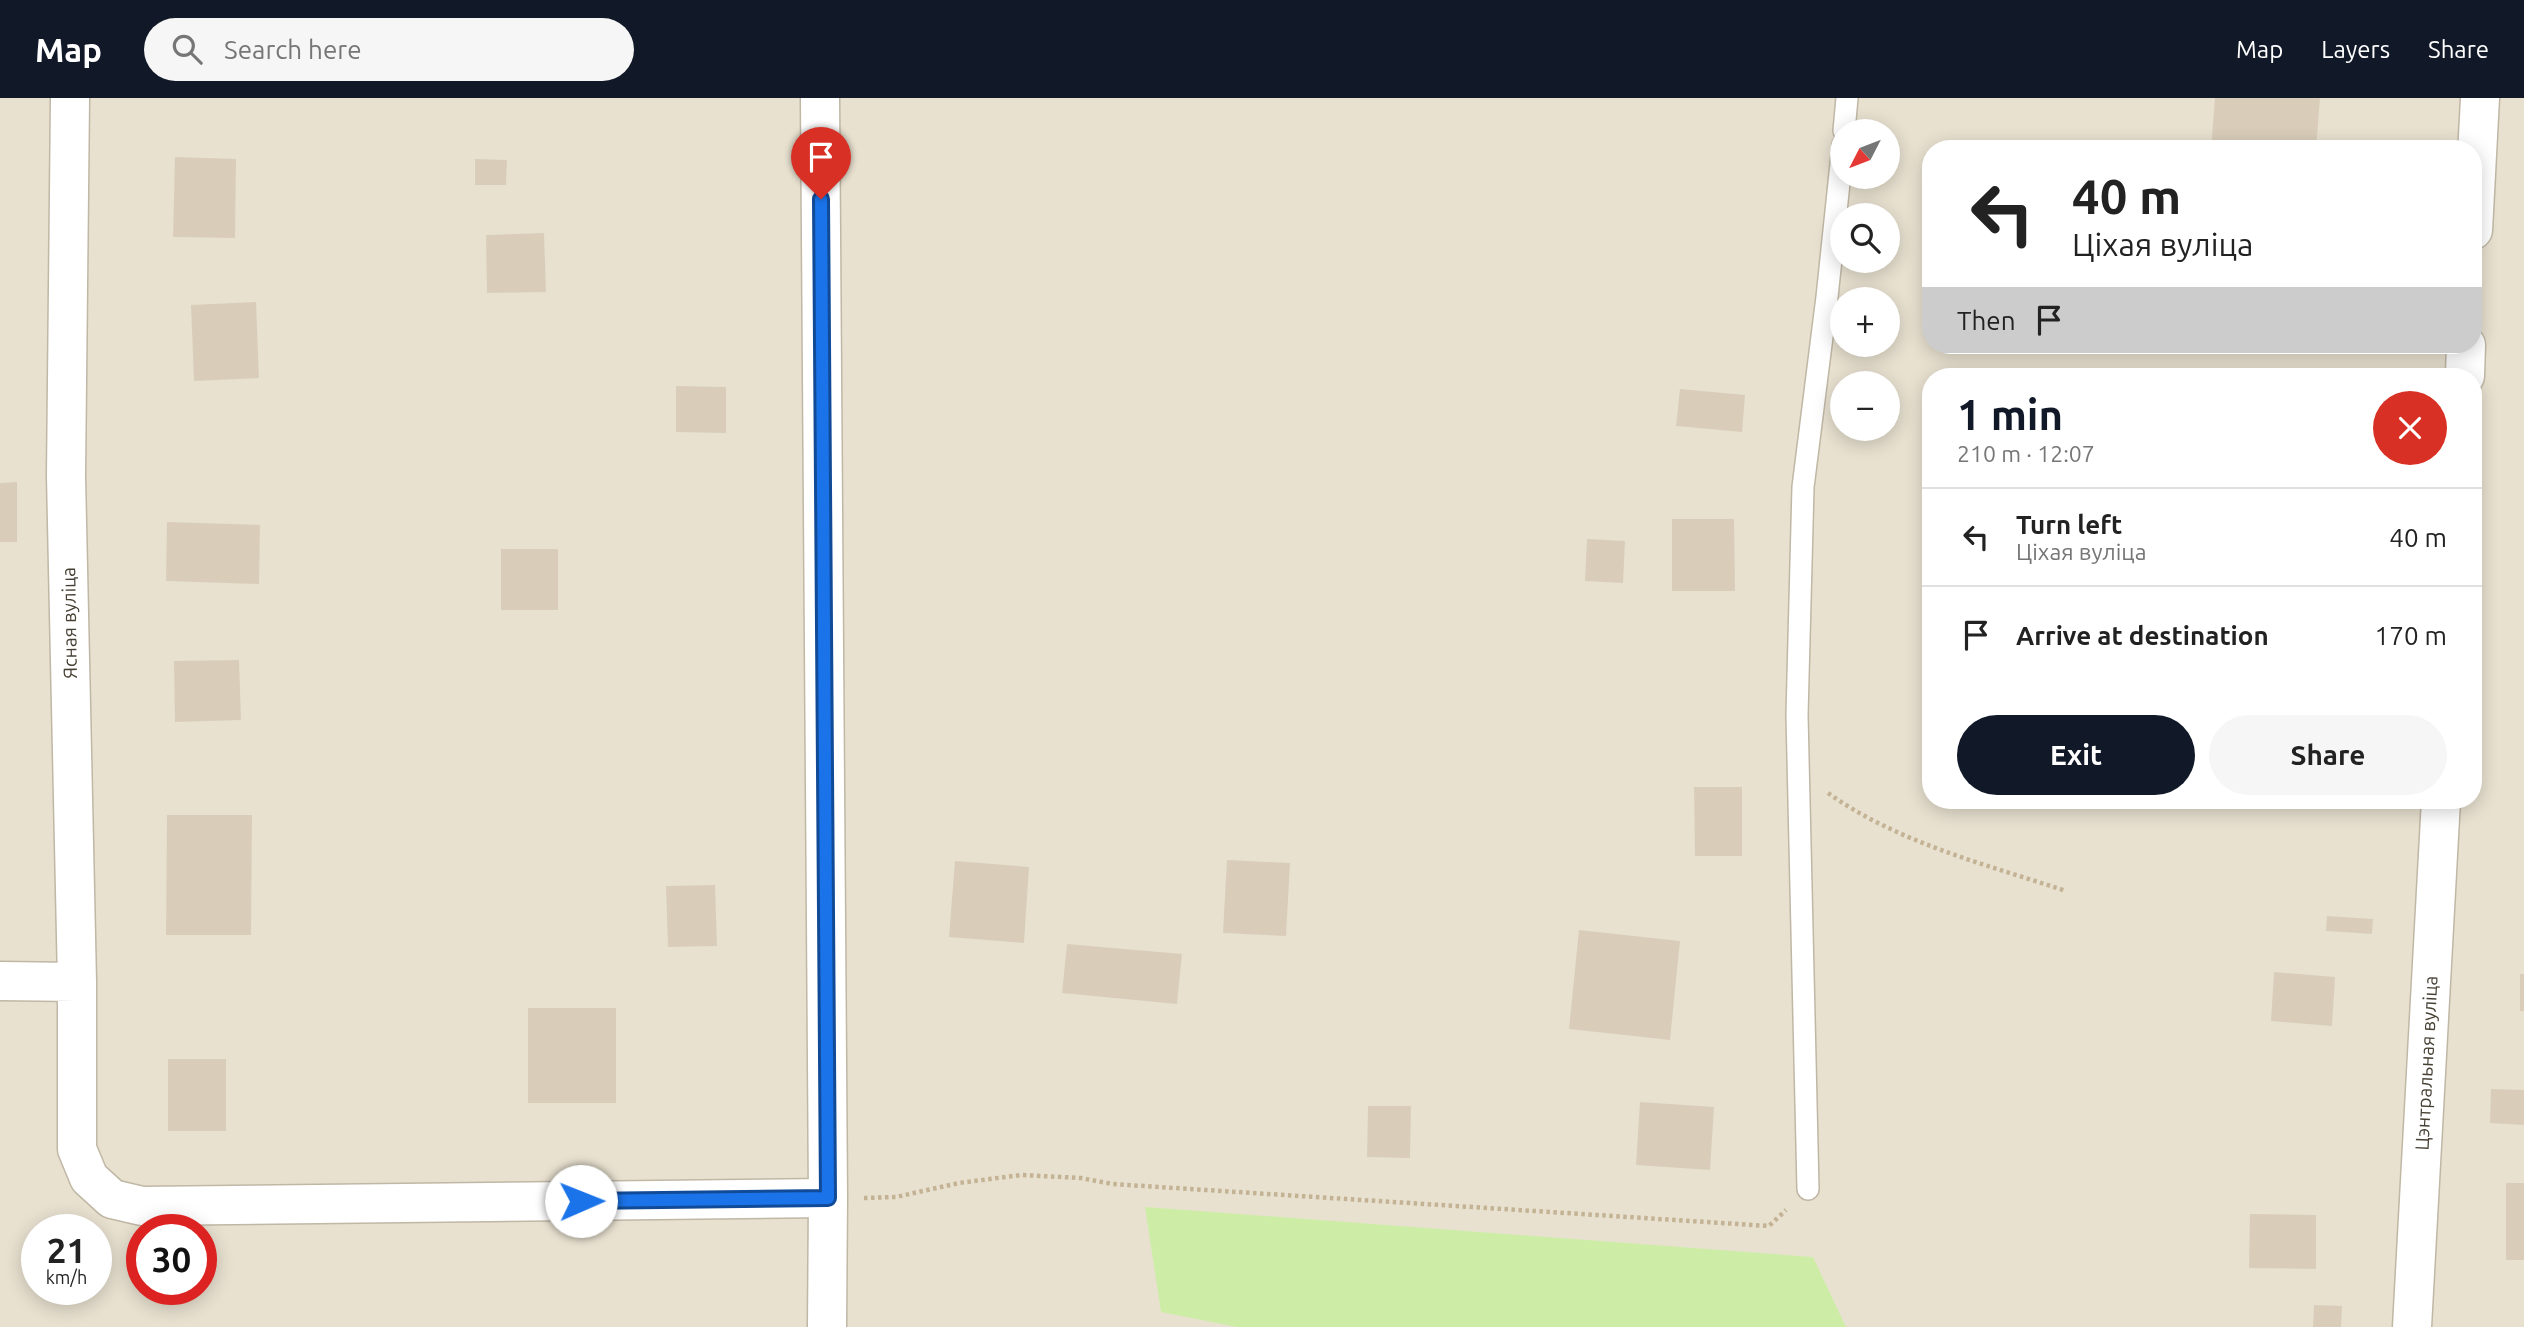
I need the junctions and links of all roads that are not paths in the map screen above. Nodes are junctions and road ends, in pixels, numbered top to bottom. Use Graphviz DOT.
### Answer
graph roads {
  1 [pos="70,98"];
  2 [pos="820,98"];
  3 [pos="1847,98"];
  4 [pos="2480,98"];
  5 [pos="1845,119"];
  6 [pos="2478,140"];
  7 [pos="1838,189"];
  8 [pos="2441,809"];
  9 [pos="0,981"];
  10 [pos="77,982"];
  11 [pos="1808,1189"];
  12 [pos="828,1198"];
  13 [pos="827,1327"];
  14 [pos="2412,1327"];
  1 -- 10 [label="street, Ясная вуліца"];
  2 -- 12 [label="street"];
  3 -- 5 [label="lane"];
  4 -- 6 [label="street"];
  7 -- 11 [label="lane"];
  8 -- 14 [label="street, Цэнтральная вуліца"];
  9 -- 10 [label="street"];
  10 -- 12 [label="street, Ясная вуліца"];
  12 -- 13 [label="street"];
}
